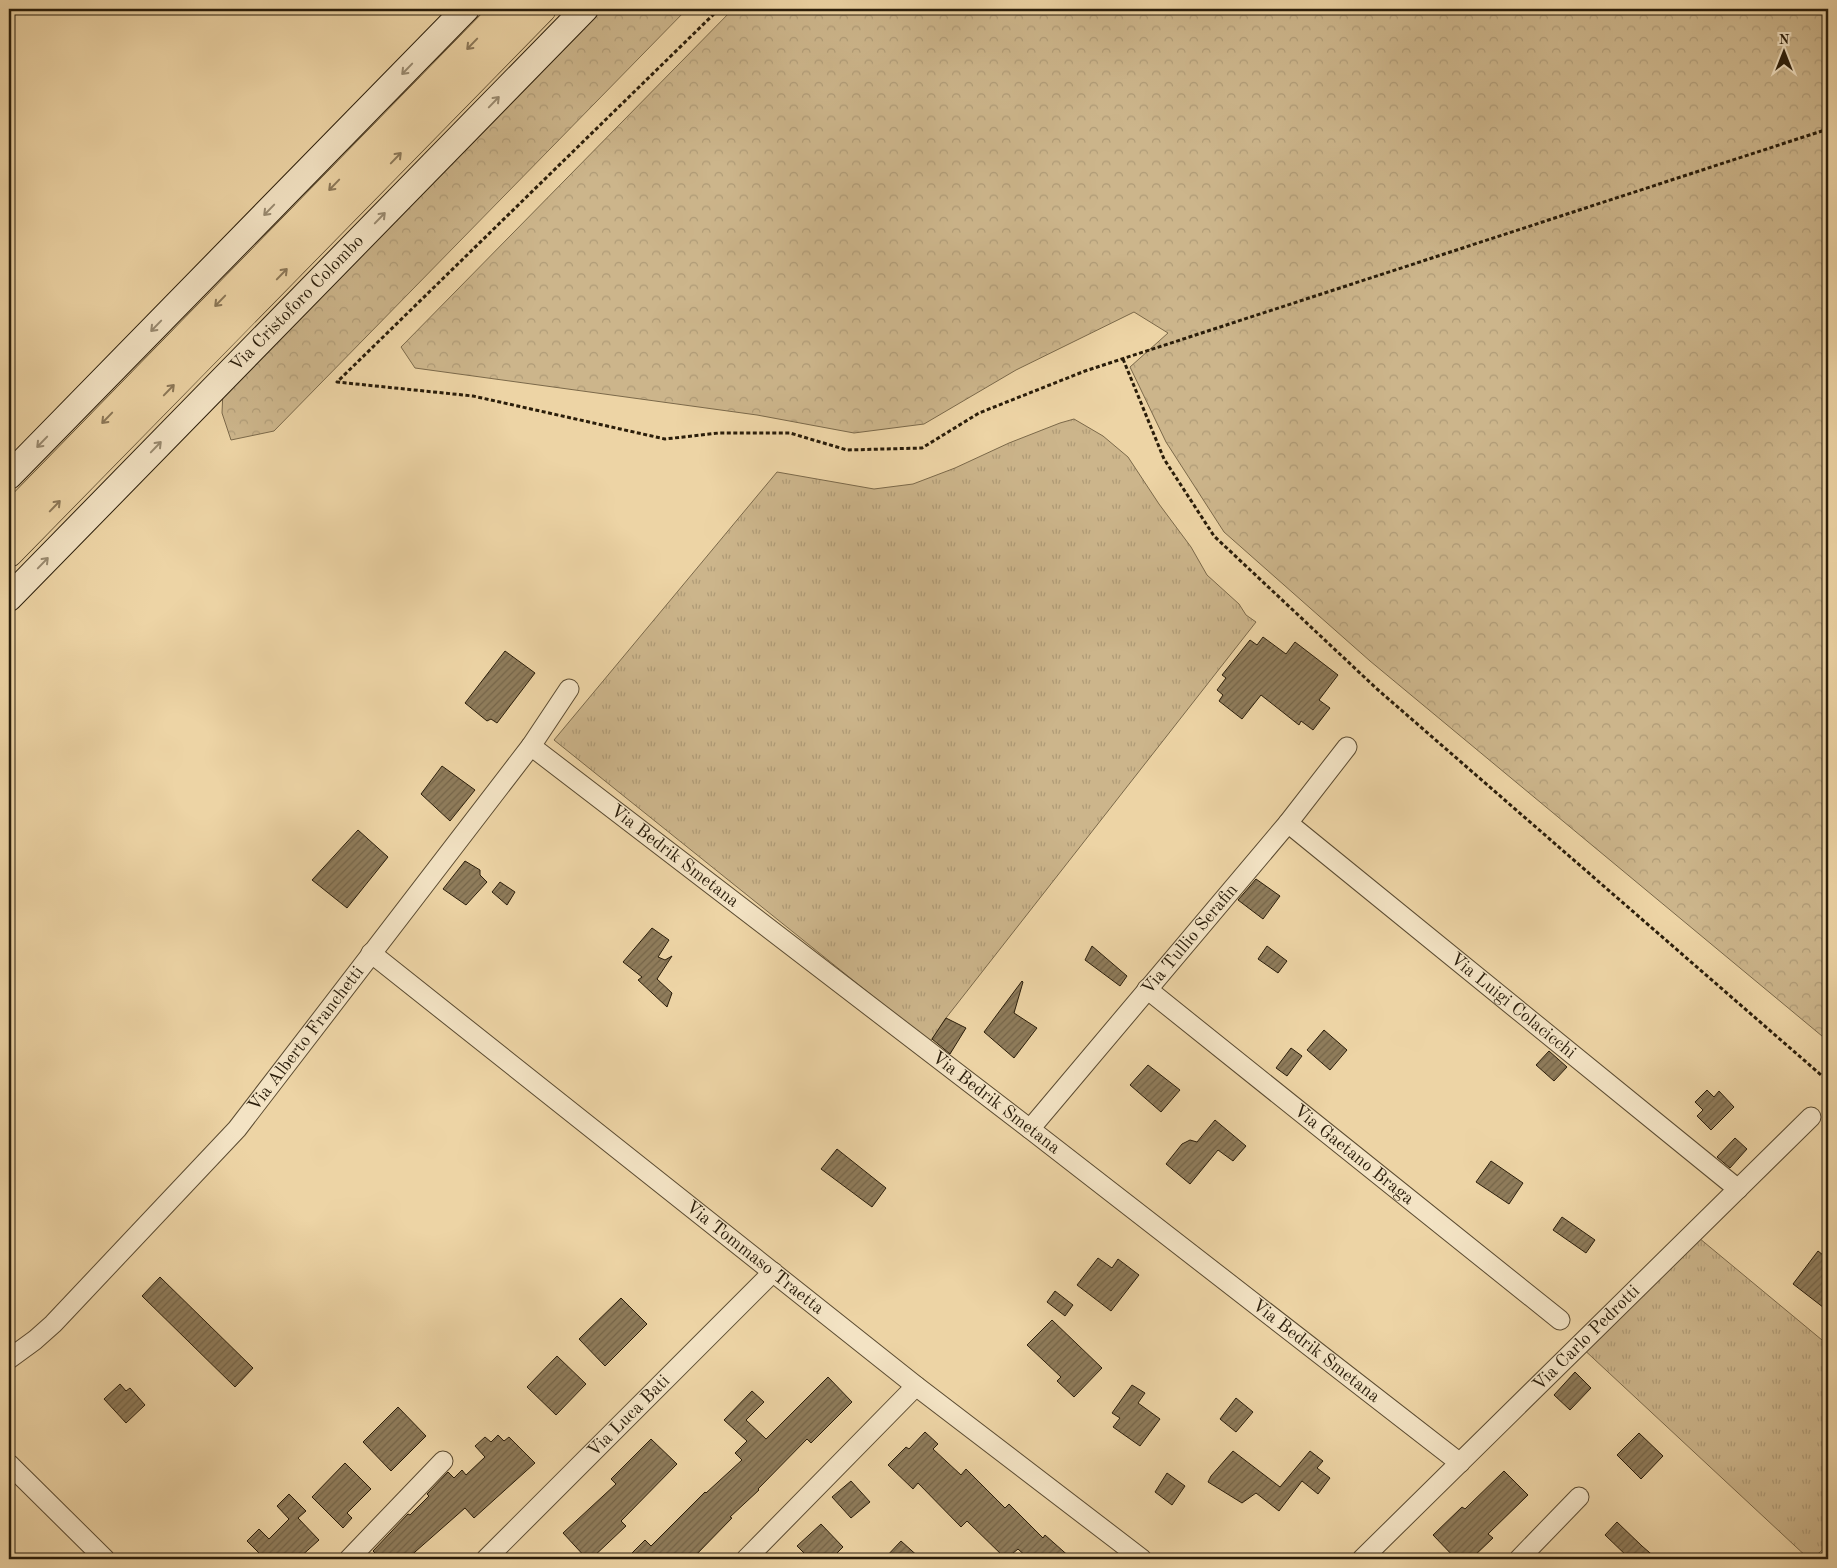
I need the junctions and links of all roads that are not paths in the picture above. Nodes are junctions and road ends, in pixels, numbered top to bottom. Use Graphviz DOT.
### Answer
graph roads {
  1 [pos="466,9"];
  2 [pos="506,9"];
  3 [pos="542,9"];
  4 [pos="585,9"];
  5 [pos="9,476"];
  6 [pos="9,518"];
  7 [pos="9,553"];
  8 [pos="9,598"];
  9 [pos="569,689"];
  10 [pos="531,746"];
  11 [pos="1347,747"];
  12 [pos="1288,823"];
  13 [pos="371,953"];
  14 [pos="1147,989"];
  15 [pos="1812,1117"];
  16 [pos="1030,1129"];
  17 [pos="1738,1188"];
  18 [pos="773,1272"];
  19 [pos="1560,1320"];
  20 [pos="9,1359"];
  21 [pos="916,1386"];
  22 [pos="443,1462"];
  23 [pos="1460,1463"];
  24 [pos="9,1464"];
  25 [pos="1579,1496"];
  26 [pos="105,1559"];
  27 [pos="349,1559"];
  28 [pos="486,1559"];
  29 [pos="746,1559"];
  30 [pos="1142,1559"];
  31 [pos="1362,1559"];
  32 [pos="1518,1559"];
  1 -- 5 [label="street, one-way"];
  2 -- 6 [label="main road, one-way"];
  7 -- 3 [label="main road, Via Cristoforo Colombo, one-way"];
  8 -- 4 [label="street, Via Cristoforo Colombo, one-way"];
  9 -- 10 [label="street, Via Alberto Franchetti"];
  10 -- 13 [label="street, Via Alberto Franchetti"];
  10 -- 16 [label="street, Via Bedrik Smetana"];
  11 -- 12 [label="street, Via Tullio Serafin"];
  12 -- 14 [label="street, Via Tullio Serafin"];
  12 -- 17 [label="street, Via Luigi Colacicchi"];
  13 -- 18 [label="street, Via Tommaso Traetta"];
  13 -- 20 [label="street, Via Alberto Franchetti"];
  14 -- 16 [label="street, Via Tullio Serafin"];
  14 -- 19 [label="street, Via Gaetano Braga"];
  15 -- 17 [label="street, Via Carlo Pedrotti"];
  16 -- 23 [label="street, Via Bedrik Smetana"];
  17 -- 23 [label="street, Via Carlo Pedrotti"];
  18 -- 21 [label="street, Via Tommaso Traetta"];
  18 -- 28 [label="street, Via Luca Bati"];
  21 -- 29 [label="street"];
  21 -- 30 [label="street, Via Tommaso Traetta"];
  22 -- 27 [label="street"];
  23 -- 31 [label="street, Via Carlo Pedrotti"];
  24 -- 26 [label="street"];
  25 -- 32 [label="street"];
}
